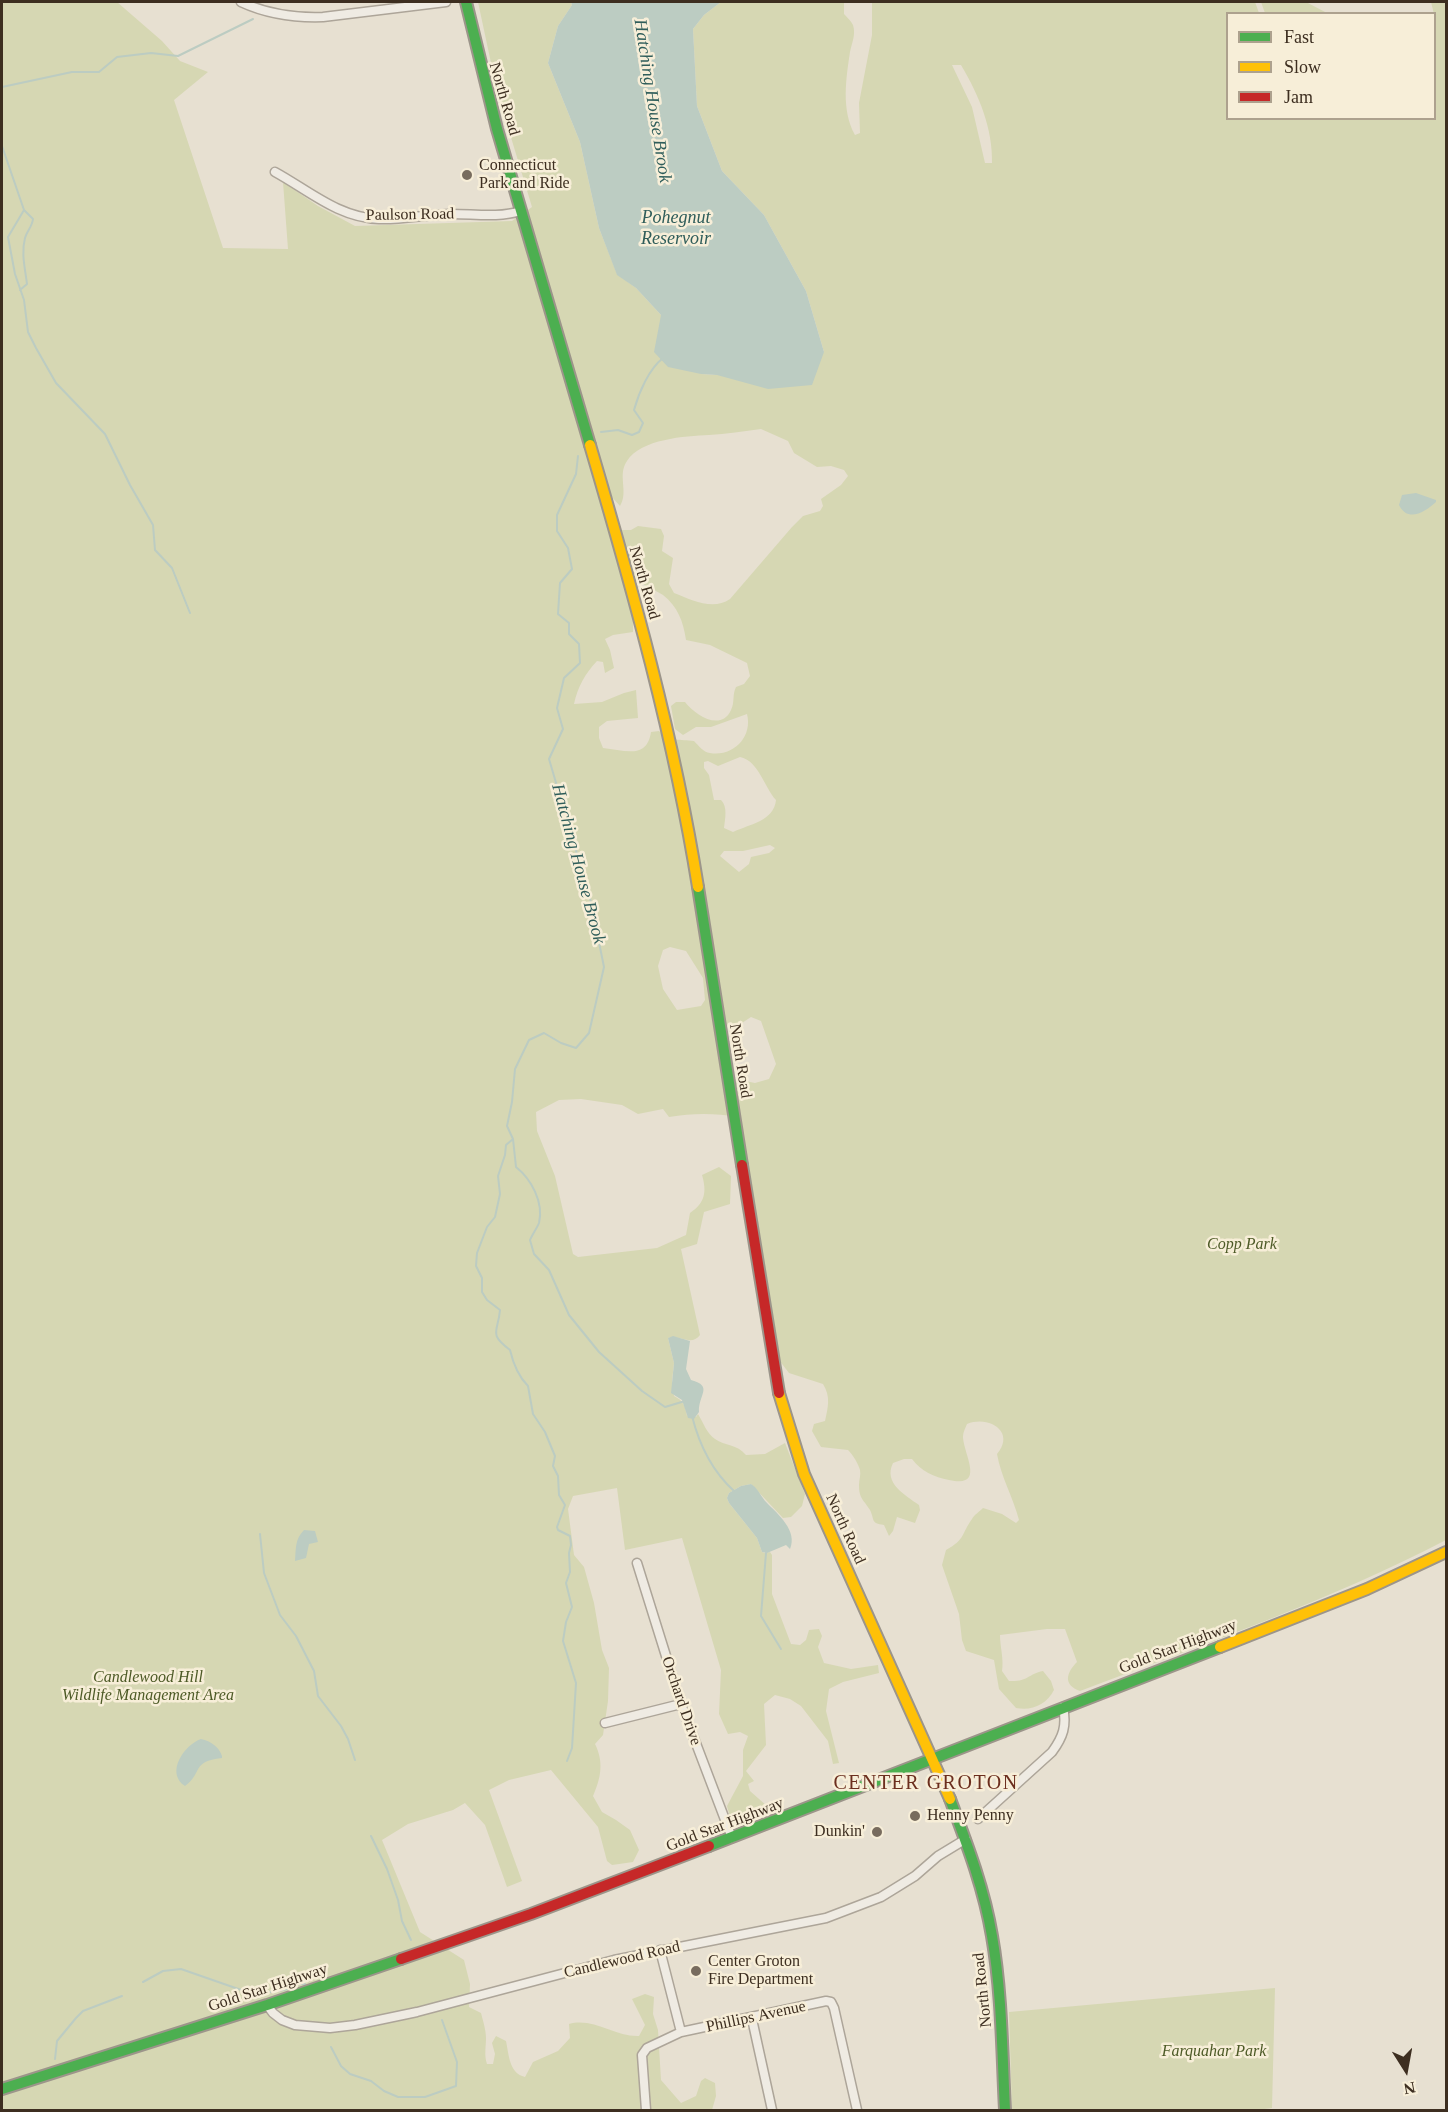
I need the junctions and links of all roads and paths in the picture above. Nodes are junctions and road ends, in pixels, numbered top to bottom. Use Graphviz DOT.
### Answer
graph roads {
  1 [pos="241,2"];
  2 [pos="446,2"];
  3 [pos="466,2"];
  4 [pos="275,172"];
  5 [pos="521,212"];
  6 [pos="1446,1552"];
  7 [pos="637,1563"];
  8 [pos="681,1704"];
  9 [pos="1063,1707"];
  10 [pos="605,1724"];
  11 [pos="933,1760"];
  12 [pos="978,1819"];
  13 [pos="732,1838"];
  14 [pos="966,1839"];
  15 [pos="660,1950"];
  16 [pos="267,2005"];
  17 [pos="752,2019"];
  18 [pos="681,2032"];
  19 [pos="2,2089"];
  20 [pos="646,2110"];
  21 [pos="772,2110"];
  22 [pos="857,2110"];
  23 [pos="1005,2110"];
  1 -- 2 [label="street"];
  3 -- 5 [label="main road, North Road"];
  4 -- 5 [label="street, Paulson Road"];
  5 -- 11 [label="main road, North Road"];
  6 -- 9 [label="main road, Gold Star Highway"];
  7 -- 8 [label="street, Orchard Drive"];
  8 -- 10 [label="street"];
  8 -- 13 [label="street, Orchard Drive"];
  9 -- 11 [label="main road, Gold Star Highway"];
  9 -- 12 [label="street"];
  11 -- 13 [label="main road, Gold Star Highway"];
  11 -- 14 [label="main road, North Road"];
  13 -- 16 [label="main road, Gold Star Highway"];
  14 -- 15 [label="street, Candlewood Road"];
  14 -- 23 [label="main road, North Road"];
  15 -- 16 [label="street, Candlewood Road"];
  15 -- 18 [label="street"];
  16 -- 19 [label="main road, Gold Star Highway"];
  17 -- 18 [label="street, Phillips Avenue"];
  17 -- 21 [label="street"];
  17 -- 22 [label="street, Phillips Avenue"];
  18 -- 20 [label="street, Phillips Avenue"];
}
